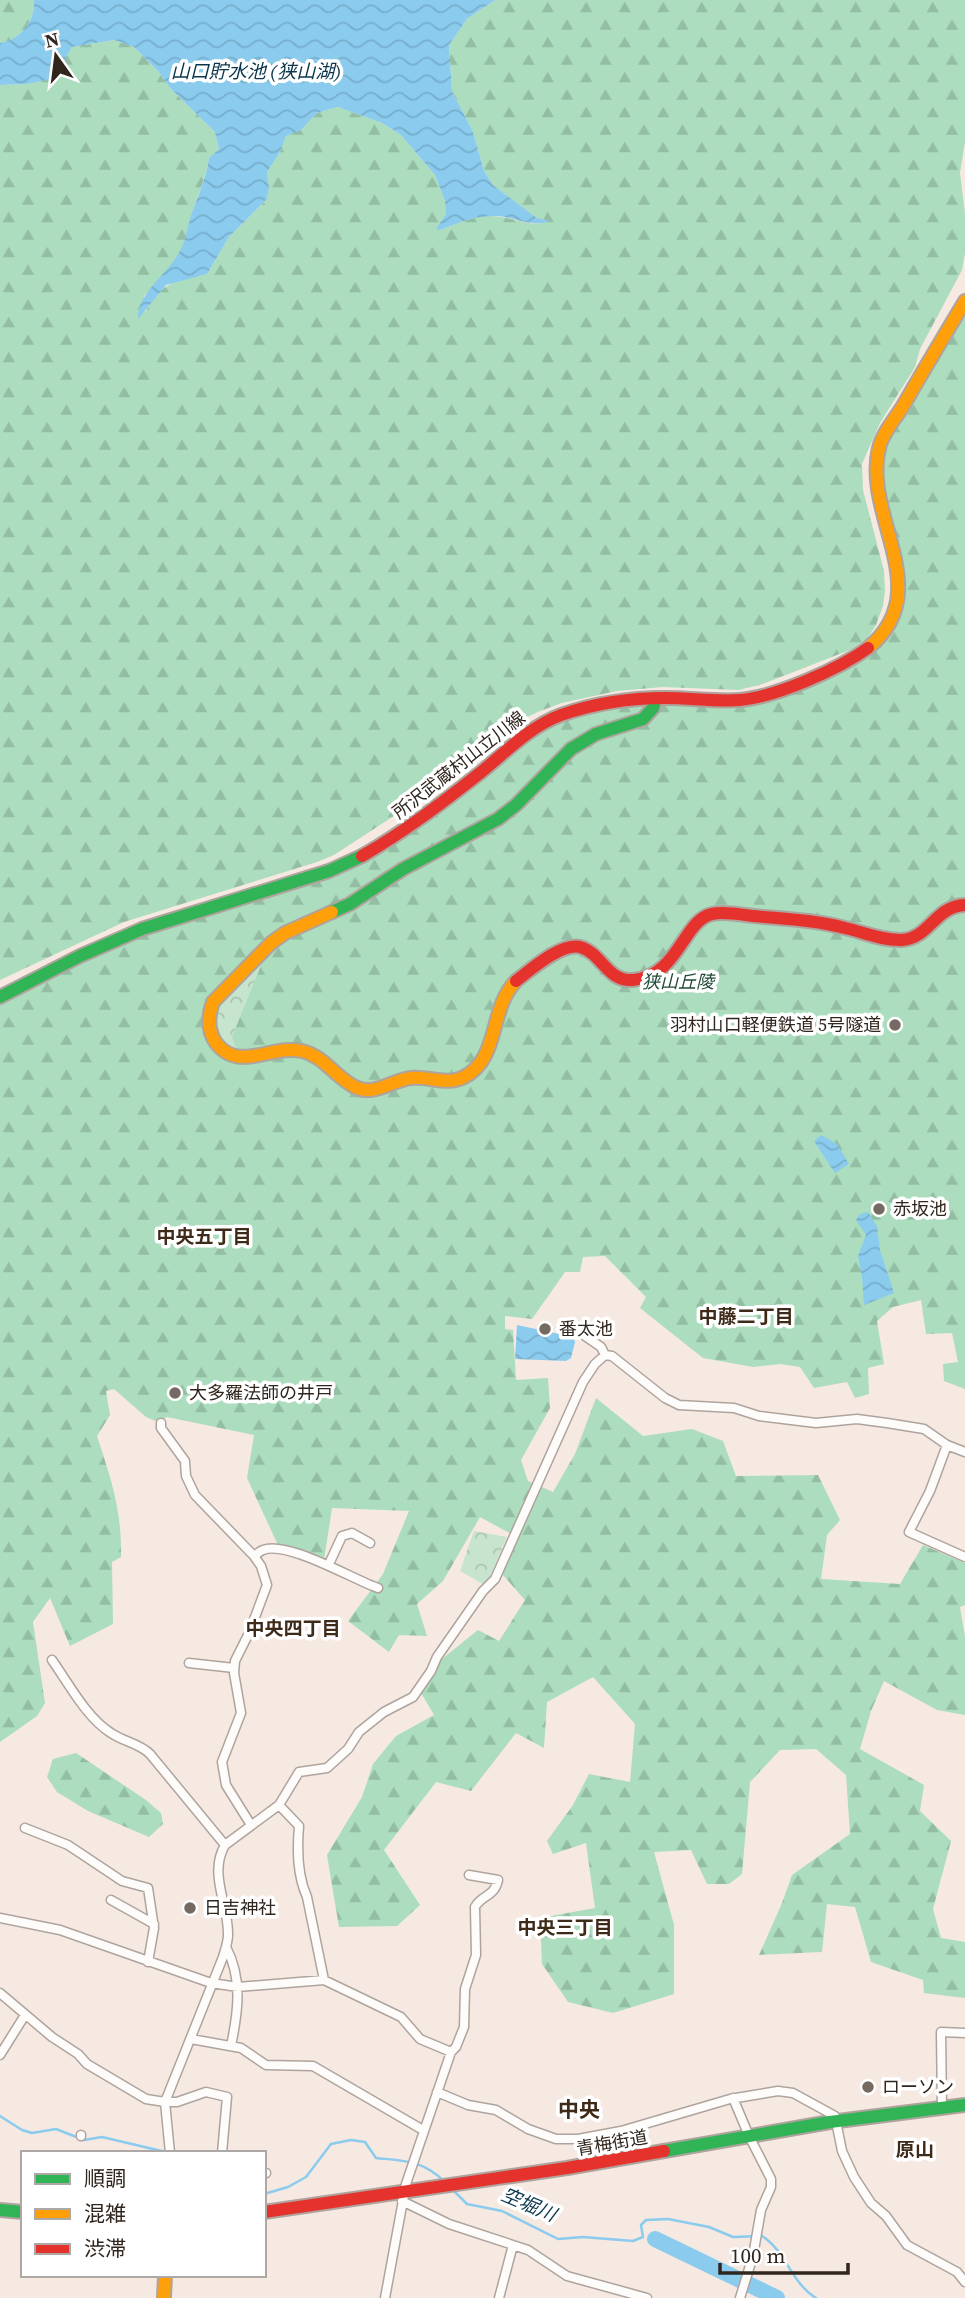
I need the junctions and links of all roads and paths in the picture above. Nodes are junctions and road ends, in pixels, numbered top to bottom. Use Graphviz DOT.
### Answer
graph roads {
  1 [pos="965,301"];
  2 [pos="656,698"];
  3 [pos="965,905"];
  4 [pos="0,997"];
  5 [pos="585,1336"];
  6 [pos="605,1355"];
  7 [pos="161,1423"];
  8 [pos="947,1445"];
  9 [pos="965,1451"];
  10 [pos="370,1543"];
  11 [pos="254,1556"];
  12 [pos="965,1557"];
  13 [pos="329,1564"];
  14 [pos="378,1588"];
  15 [pos="52,1660"];
  16 [pos="189,1663"];
  17 [pos="234,1668"];
  18 [pos="279,1805"];
  19 [pos="251,1825"];
  20 [pos="25,1828"];
  21 [pos="225,1845"];
  22 [pos="469,1875"];
  23 [pos="111,1900"];
  24 [pos="0,1918"];
  25 [pos="154,1924"];
  26 [pos="226,1947"];
  27 [pos="148,1962"];
  28 [pos="324,1980"];
  29 [pos="211,1983"];
  30 [pos="238,1987"];
  31 [pos="0,1993"];
  32 [pos="25,2015"];
  33 [pos="965,2033"];
  34 [pos="191,2039"];
  35 [pos="231,2046"];
  36 [pos="451,2052"];
  37 [pos="0,2055"];
  38 [pos="437,2092"];
  39 [pos="733,2098"];
  40 [pos="165,2102"];
  41 [pos="965,2105"];
  42 [pos="946,2107"];
  43 [pos="965,2113"];
  44 [pos="836,2122"];
  45 [pos="423,2130"];
  46 [pos="749,2136"];
  47 [pos="170,2151"];
  48 [pos="222,2151"];
  49 [pos="403,2196"];
  50 [pos="0,2210"];
  51 [pos="21,2212"];
  52 [pos="266,2213"];
  53 [pos="513,2245"];
  54 [pos="165,2277"];
  55 [pos="965,2282"];
  56 [pos="741,2293"];
  57 [pos="615,2294"];
  58 [pos="164,2298"];
  59 [pos="384,2298"];
  60 [pos="499,2298"];
  61 [pos="647,2298"];
  1 -- 2 [label="main road, 所沢武蔵村山立川線"];
  2 -- 3 [label="main road"];
  2 -- 4 [label="main road, 所沢武蔵村山立川線"];
  5 -- 6 [label="street"];
  6 -- 8 [label="street"];
  6 -- 18 [label="street"];
  7 -- 11 [label="street"];
  8 -- 9 [label="street"];
  8 -- 12 [label="street"];
  10 -- 13 [label="street"];
  11 -- 13 [label="street"];
  11 -- 17 [label="street"];
  13 -- 14 [label="street"];
  15 -- 21 [label="street"];
  16 -- 17 [label="street"];
  17 -- 19 [label="street"];
  18 -- 19 [label="street"];
  18 -- 28 [label="street"];
  19 -- 21 [label="street"];
  20 -- 25 [label="street"];
  21 -- 26 [label="street"];
  22 -- 36 [label="street"];
  23 -- 25 [label="street"];
  24 -- 27 [label="street"];
  25 -- 27 [label="street"];
  26 -- 29 [label="street"];
  26 -- 30 [label="street"];
  27 -- 29 [label="street"];
  28 -- 30 [label="street"];
  28 -- 36 [label="street"];
  29 -- 30 [label="street"];
  29 -- 34 [label="street"];
  30 -- 35 [label="street"];
  31 -- 32 [label="street"];
  32 -- 37 [label="street"];
  32 -- 40 [label="street"];
  33 -- 42 [label="street"];
  34 -- 35 [label="street"];
  34 -- 40 [label="street"];
  35 -- 45 [label="street"];
  36 -- 38 [label="street"];
  38 -- 39 [label="street"];
  38 -- 45 [label="street"];
  39 -- 44 [label="street"];
  39 -- 46 [label="street"];
  40 -- 47 [label="street"];
  40 -- 48 [label="street"];
  41 -- 42 [label="main road, 青梅街道"];
  42 -- 43 [label="street"];
  42 -- 44 [label="main road, 青梅街道"];
  44 -- 46 [label="main road, 青梅街道"];
  44 -- 55 [label="street"];
  45 -- 49 [label="street"];
  46 -- 49 [label="main road, 青梅街道"];
  46 -- 56 [label="street"];
  49 -- 52 [label="main road, 青梅街道"];
  49 -- 53 [label="street"];
  49 -- 59 [label="street"];
  50 -- 51 [label="main road"];
  53 -- 57 [label="street"];
  53 -- 60 [label="street"];
  54 -- 58 [label="main road"];
  57 -- 61 [label="street"];
}
